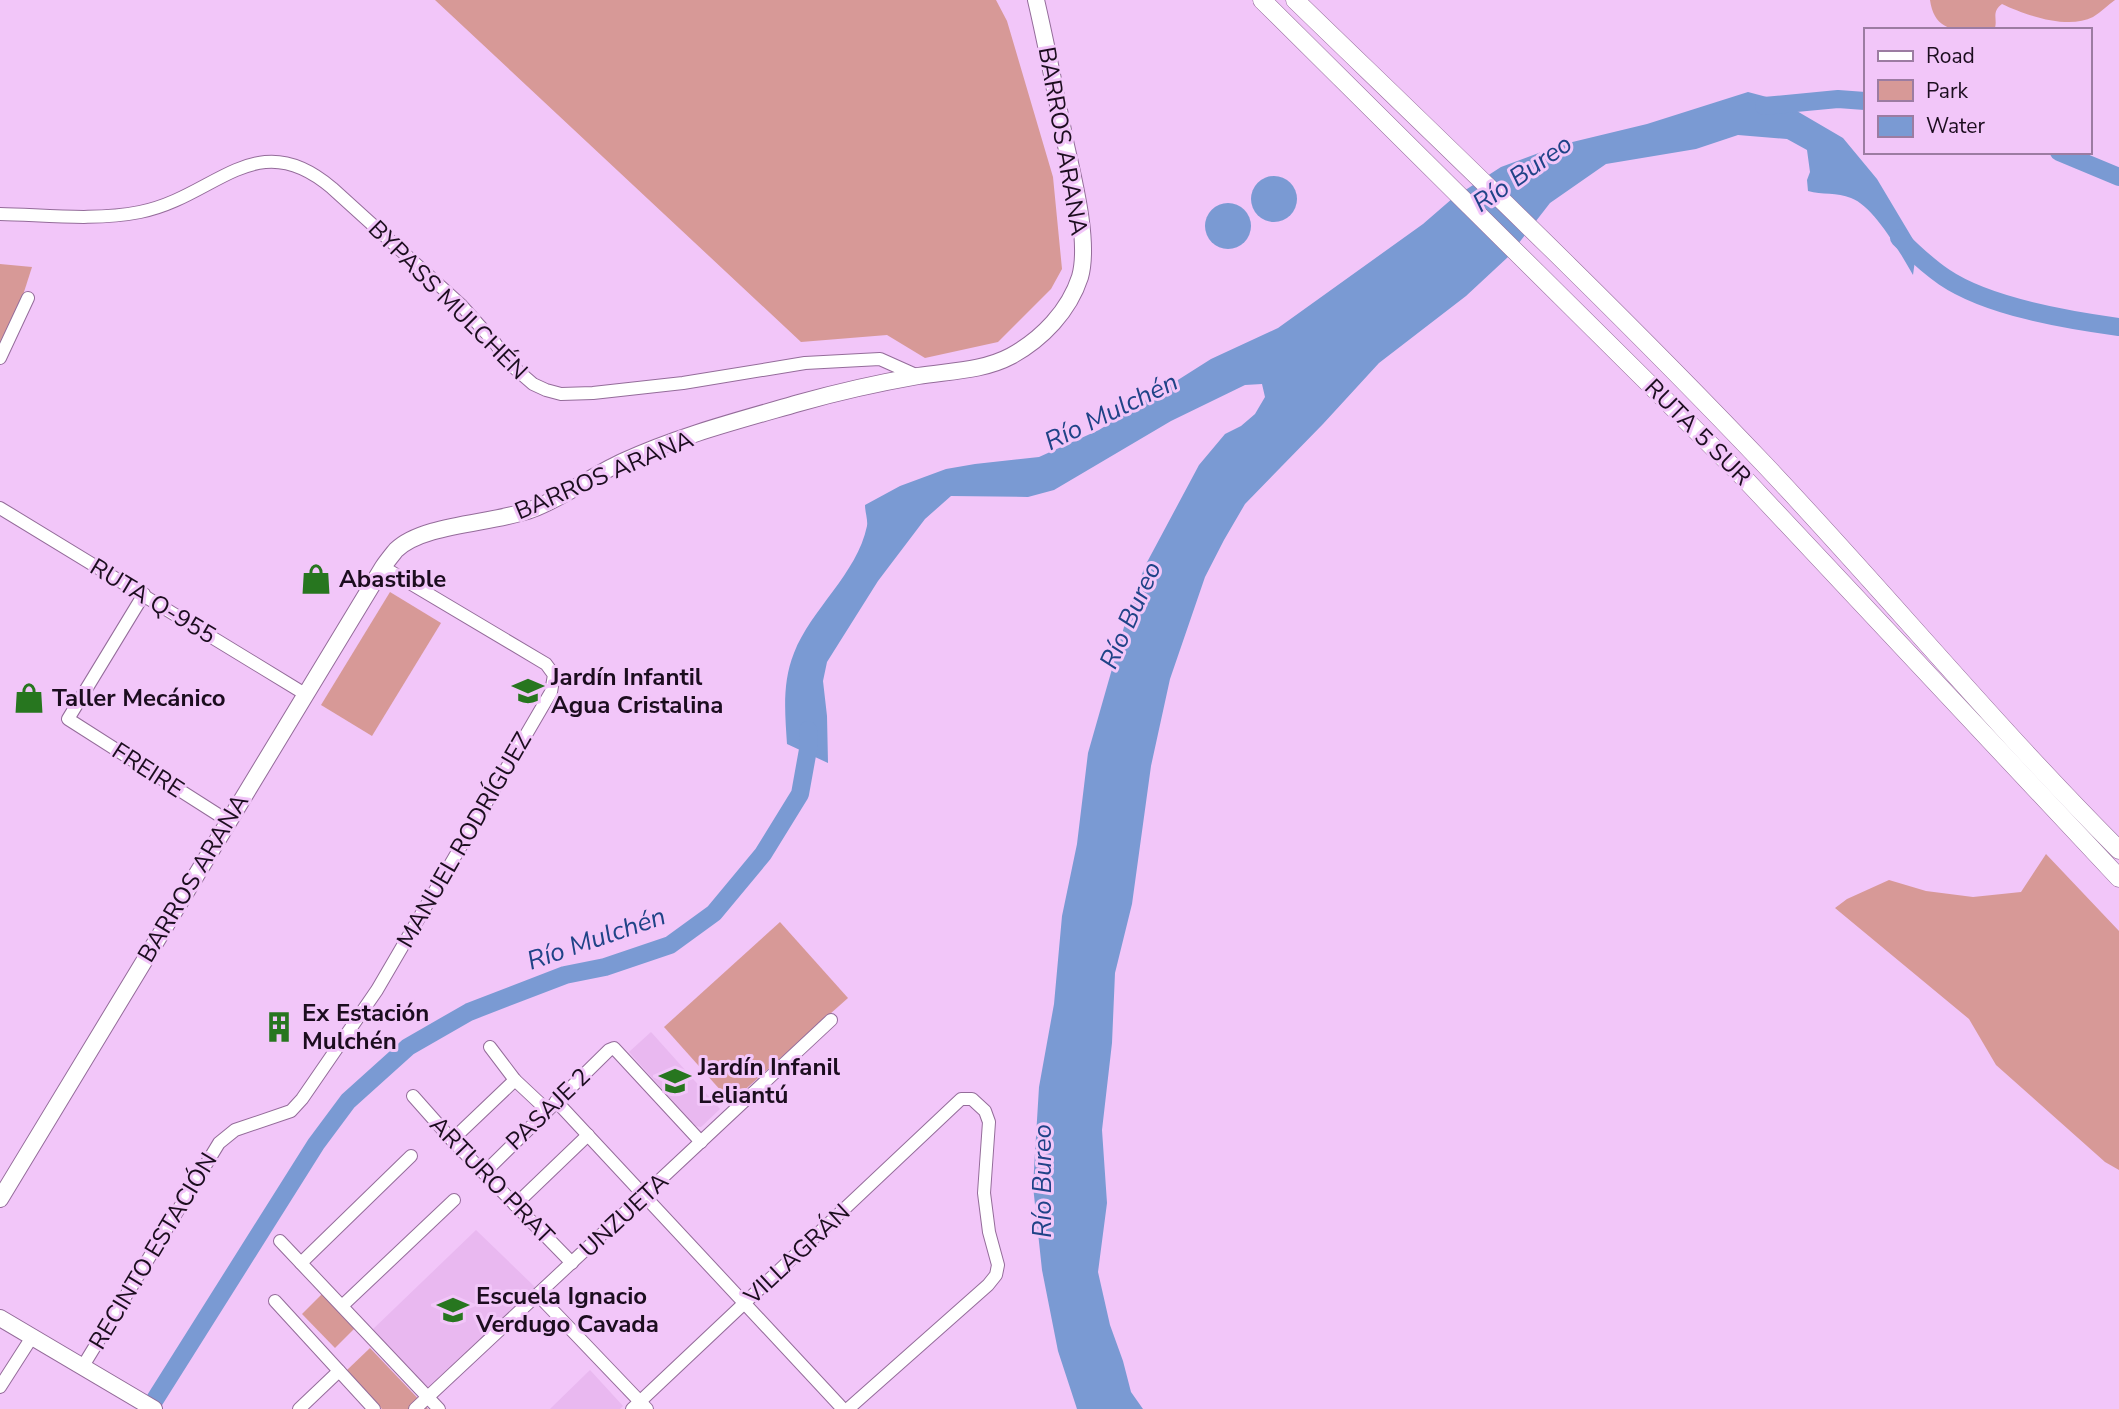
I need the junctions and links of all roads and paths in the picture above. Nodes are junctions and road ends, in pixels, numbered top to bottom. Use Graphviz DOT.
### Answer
graph roads {
  1 [pos="1036,0"];
  2 [pos="1262,0"];
  3 [pos="1295,0"];
  4 [pos="0,214"];
  5 [pos="28,298"];
  6 [pos="0,358"];
  7 [pos="918,376"];
  8 [pos="0,509"];
  9 [pos="383,566"];
  10 [pos="144,594"];
  11 [pos="305,694"];
  12 [pos="228,821"];
  13 [pos="2119,850"];
  14 [pos="2119,878"];
  15 [pos="831,1020"];
  16 [pos="490,1047"];
  17 [pos="515,1080"];
  18 [pos="413,1096"];
  19 [pos="551,1105"];
  20 [pos="588,1135"];
  21 [pos="225,1136"];
  22 [pos="452,1140"];
  23 [pos="701,1142"];
  24 [pos="411,1156"];
  25 [pos="484,1173"];
  26 [pos="645,1196"];
  27 [pos="0,1199"];
  28 [pos="454,1200"];
  29 [pos="515,1205"];
  30 [pos="280,1241"];
  31 [pos="301,1263"];
  32 [pos="572,1263"];
  33 [pos="538,1295"];
  34 [pos="275,1301"];
  35 [pos="745,1304"];
  36 [pos="342,1306"];
  37 [pos="0,1318"];
  38 [pos="32,1337"];
  39 [pos="83,1366"];
  40 [pos="339,1371"];
  41 [pos="0,1387"];
  42 [pos="428,1397"];
  43 [pos="640,1407"];
  44 [pos="154,1409"];
  45 [pos="299,1409"];
  46 [pos="374,1409"];
  47 [pos="415,1409"];
  48 [pos="439,1409"];
  49 [pos="843,1409"];
  50 [pos="848,1409"];
  1 -- 7 [label="main road, BARROS ARANA"];
  2 -- 14 [label="highway, RUTA 5 SUR"];
  3 -- 13 [label="highway, RUTA 5 SUR"];
  4 -- 7 [label="street, BYPASS MULCHÉN"];
  5 -- 6 [label="street"];
  7 -- 9 [label="main road, BARROS ARANA"];
  8 -- 10 [label="street, RUTA Q-955"];
  9 -- 11 [label="main road, BARROS ARANA"];
  9 -- 21 [label="street, MANUEL RODRÍGUEZ"];
  10 -- 11 [label="street, RUTA Q-955"];
  10 -- 12 [label="street, FREIRE"];
  11 -- 12 [label="main road, BARROS ARANA"];
  12 -- 27 [label="main road, BARROS ARANA"];
  15 -- 23 [label="street, UNZUETA"];
  16 -- 17 [label="street"];
  17 -- 19 [label="street"];
  17 -- 22 [label="street"];
  18 -- 22 [label="street, ARTURO PRAT"];
  19 -- 20 [label="street"];
  19 -- 23 [label="street, PASAJE 2"];
  19 -- 25 [label="street, PASAJE 2"];
  20 -- 26 [label="street"];
  20 -- 29 [label="street"];
  21 -- 39 [label="street, RECINTO ESTACIÓN"];
  22 -- 25 [label="street, ARTURO PRAT"];
  23 -- 26 [label="street, UNZUETA"];
  24 -- 31 [label="street"];
  25 -- 29 [label="street, ARTURO PRAT"];
  26 -- 32 [label="street, UNZUETA"];
  26 -- 35 [label="street"];
  28 -- 36 [label="street"];
  29 -- 32 [label="street, ARTURO PRAT"];
  30 -- 31 [label="street"];
  31 -- 36 [label="street"];
  32 -- 33 [label="street, UNZUETA"];
  33 -- 42 [label="street, UNZUETA"];
  33 -- 43 [label="street"];
  34 -- 40 [label="street"];
  35 -- 43 [label="street, VILLAGRÁN"];
  35 -- 49 [label="street"];
  35 -- 50 [label="street, VILLAGRÁN"];
  36 -- 42 [label="street"];
  37 -- 38 [label="main road"];
  38 -- 39 [label="main road"];
  38 -- 41 [label="street"];
  39 -- 44 [label="main road"];
  40 -- 45 [label="street"];
  40 -- 46 [label="street"];
  42 -- 47 [label="street, UNZUETA"];
  42 -- 48 [label="street"];
}
